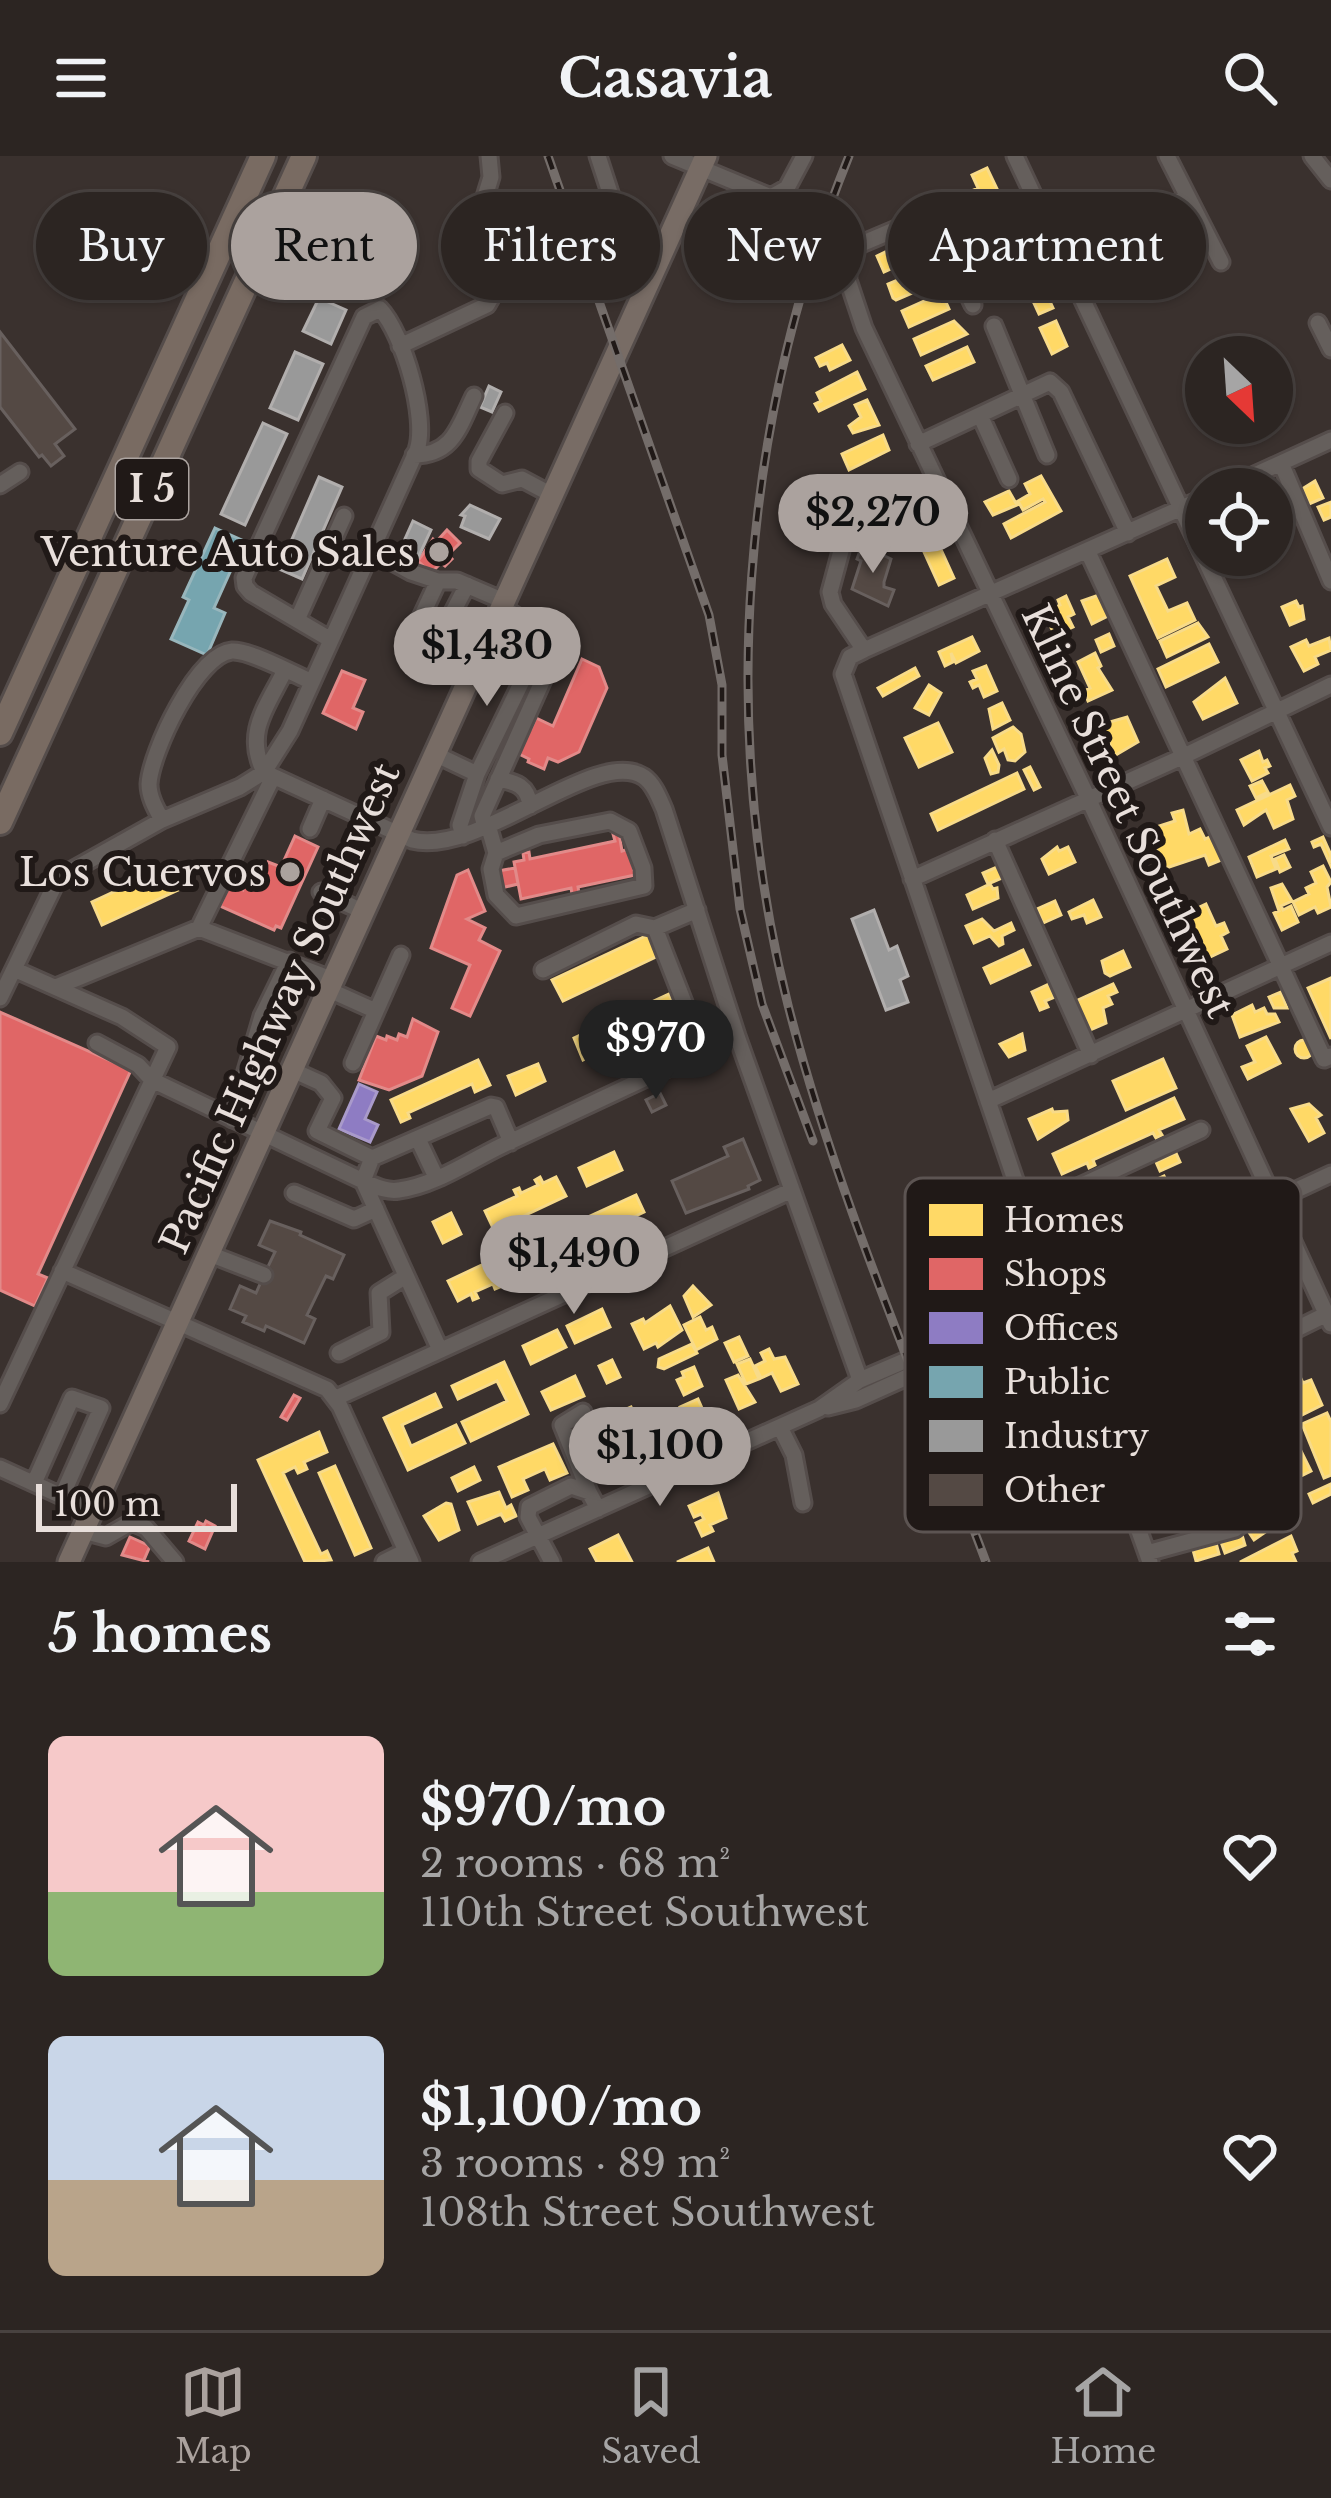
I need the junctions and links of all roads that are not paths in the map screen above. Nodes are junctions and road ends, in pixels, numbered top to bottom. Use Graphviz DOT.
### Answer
graph roads {
  1 [pos="263,156"];
  2 [pos="304,156"];
  3 [pos="489,156"];
  4 [pos="598,156"];
  5 [pos="672,156"];
  6 [pos="804,156"];
  7 [pos="1015,156"];
  8 [pos="1167,156"];
  9 [pos="1312,156"];
  10 [pos="703,162"];
  11 [pos="1331,180"];
  12 [pos="610,192"];
  13 [pos="1032,192"];
  14 [pos="1183,192"];
  15 [pos="1206,235"];
  16 [pos="1221,262"];
  17 [pos="1083,300"];
  18 [pos="973,304"];
  19 [pos="1318,323"];
  20 [pos="994,326"];
  21 [pos="400,346"];
  22 [pos="1331,349"];
  23 [pos="1022,395"];
  24 [pos="474,396"];
  25 [pos="505,413"];
  26 [pos="980,415"];
  27 [pos="1331,440"];
  28 [pos="918,444"];
  29 [pos="414,455"];
  30 [pos="1047,455"];
  31 [pos="1281,463"];
  32 [pos="1270,468"];
  33 [pos="20,472"];
  34 [pos="1009,479"];
  35 [pos="0,485"];
  36 [pos="554,496"];
  37 [pos="853,506"];
  38 [pos="1185,507"];
  39 [pos="1182,508"];
  40 [pos="344,516"];
  41 [pos="1128,533"];
  42 [pos="371,550"];
  43 [pos="1088,552"];
  44 [pos="438,581"];
  45 [pos="1331,581"];
  46 [pos="467,585"];
  47 [pos="991,597"];
  48 [pos="505,605"];
  49 [pos="297,620"];
  50 [pos="544,634"];
  51 [pos="331,640"];
  52 [pos="864,650"];
  53 [pos="285,670"];
  54 [pos="312,682"];
  55 [pos="1331,685"];
  56 [pos="1277,710"];
  57 [pos="0,733"];
  58 [pos="435,754"];
  59 [pos="1182,757"];
  60 [pos="477,774"];
  61 [pos="268,775"];
  62 [pos="499,779"];
  63 [pos="1088,797"];
  64 [pos="323,800"];
  65 [pos="530,806"];
  66 [pos="162,820"];
  67 [pos="0,822"];
  68 [pos="487,826"];
  69 [pos="1331,827"];
  70 [pos="310,830"];
  71 [pos="398,833"];
  72 [pos="463,836"];
  73 [pos="995,840"];
  74 [pos="496,853"];
  75 [pos="912,879"];
  76 [pos="321,892"];
  77 [pos="697,910"];
  78 [pos="362,911"];
  79 [pos="199,928"];
  80 [pos="655,928"];
  81 [pos="1331,943"];
  82 [pos="401,955"];
  83 [pos="289,961"];
  84 [pos="1280,967"];
  85 [pos="16,970"];
  86 [pos="543,970"];
  87 [pos="329,984"];
  88 [pos="56,987"];
  89 [pos="0,998"];
  90 [pos="376,1011"];
  91 [pos="1186,1011"];
  92 [pos="689,1016"];
  93 [pos="737,1036"];
  94 [pos="97,1042"];
  95 [pos="703,1052"];
  96 [pos="601,1054"];
  97 [pos="1091,1055"];
  98 [pos="1331,1056"];
  99 [pos="353,1063"];
  100 [pos="290,1069"];
  101 [pos="152,1080"];
  102 [pos="988,1101"];
  103 [pos="232,1119"];
  104 [pos="1201,1130"];
  105 [pos="261,1134"];
  106 [pos="418,1139"];
  107 [pos="337,1141"];
  108 [pos="511,1142"];
  109 [pos="372,1158"];
  110 [pos="325,1163"];
  111 [pos="1331,1174"];
  112 [pos="436,1177"];
  113 [pos="1014,1178"];
  114 [pos="1097,1178"];
  115 [pos="1265,1178"];
  116 [pos="363,1181"];
  117 [pos="1301,1188"];
  118 [pos="792,1190"];
  119 [pos="294,1193"];
  120 [pos="376,1209"];
  121 [pos="207,1253"];
  122 [pos="1301,1257"];
  123 [pos="62,1271"];
  124 [pos="264,1275"];
  125 [pos="406,1276"];
  126 [pos="1329,1319"];
  127 [pos="177,1320"];
  128 [pos="1301,1331"];
  129 [pos="440,1350"];
  130 [pos="340,1353"];
  131 [pos="905,1361"];
  132 [pos="905,1379"];
  133 [pos="860,1380"];
  134 [pos="336,1398"];
  135 [pos="0,1404"];
  136 [pos="819,1409"];
  137 [pos="583,1412"];
  138 [pos="780,1427"];
  139 [pos="0,1468"];
  140 [pos="34,1483"];
  141 [pos="589,1492"];
  142 [pos="62,1496"];
  143 [pos="803,1502"];
  144 [pos="598,1509"];
  145 [pos="87,1520"];
  146 [pos="1226,1532"];
  147 [pos="540,1535"];
  148 [pos="408,1557"];
  149 [pos="1149,1557"];
  150 [pos="69,1562"];
  151 [pos="175,1562"];
  152 [pos="384,1562"];
  153 [pos="480,1562"];
  154 [pos="552,1562"];
  1 -- 57 [label="highway, I 5"];
  2 -- 67 [label="highway, I 5"];
  3 -- 21 [label="street"];
  4 -- 12 [label="street"];
  5 -- 10 [label="street"];
  6 -- 10 [label="street"];
  7 -- 13 [label="street"];
  8 -- 14 [label="street"];
  9 -- 11 [label="street"];
  10 -- 36 [label="main road, Pacific Highway Southwest"];
  15 -- 16 [label="street"];
  17 -- 39 [label="street"];
  18 -- 28 [label="street, Kline Street Southwest"];
  19 -- 22 [label="street"];
  20 -- 23 [label="street"];
  21 -- 29 [label="street"];
  21 -- 49 [label="street"];
  23 -- 26 [label="street"];
  23 -- 30 [label="street"];
  23 -- 41 [label="street"];
  24 -- 29 [label="street"];
  25 -- 36 [label="street"];
  26 -- 28 [label="street"];
  26 -- 34 [label="street"];
  27 -- 31 [label="street"];
  28 -- 47 [label="street, Kline Street Southwest"];
  29 -- 42 [label="street"];
  31 -- 32 [label="street"];
  31 -- 45 [label="street"];
  33 -- 35 [label="street"];
  36 -- 48 [label="main road, Pacific Highway Southwest"];
  37 -- 52 [label="street"];
  38 -- 39 [label="street"];
  39 -- 41 [label="street"];
  39 -- 56 [label="street"];
  40 -- 49 [label="street"];
  41 -- 43 [label="street"];
  42 -- 44 [label="street"];
  42 -- 51 [label="street"];
  43 -- 47 [label="street"];
  43 -- 59 [label="street"];
  44 -- 46 [label="street"];
  44 -- 46 [label="street"];
  46 -- 48 [label="street"];
  47 -- 52 [label="street"];
  47 -- 63 [label="street, Kline Street Southwest"];
  48 -- 50 [label="street"];
  48 -- 58 [label="main road, Pacific Highway Southwest"];
  49 -- 51 [label="street"];
  50 -- 60 [label="street"];
  50 -- 62 [label="street"];
  51 -- 54 [label="street"];
  52 -- 75 [label="street"];
  53 -- 54 [label="street"];
  53 -- 61 [label="street"];
  53 -- 66 [label="street"];
  54 -- 61 [label="street"];
  55 -- 56 [label="street"];
  56 -- 59 [label="street"];
  56 -- 69 [label="street"];
  58 -- 60 [label="street"];
  58 -- 71 [label="main road, Pacific Highway Southwest"];
  59 -- 63 [label="street"];
  59 -- 84 [label="street"];
  60 -- 72 [label="street"];
  61 -- 64 [label="street"];
  61 -- 66 [label="street"];
  61 -- 79 [label="street"];
  62 -- 65 [label="street"];
  62 -- 68 [label="street"];
  63 -- 73 [label="street"];
  63 -- 91 [label="street, Kline Street Southwest"];
  64 -- 70 [label="street"];
  64 -- 71 [label="street"];
  65 -- 68 [label="street"];
  65 -- 77 [label="street"];
  66 -- 85 [label="street"];
  68 -- 72 [label="street"];
  68 -- 74 [label="street"];
  71 -- 72 [label="street"];
  71 -- 78 [label="main road, Pacific Highway Southwest"];
  73 -- 75 [label="street"];
  73 -- 97 [label="street"];
  74 -- 74 [label="street"];
  75 -- 102 [label="street"];
  76 -- 78 [label="street"];
  77 -- 80 [label="street"];
  77 -- 93 [label="street"];
  78 -- 87 [label="main road, Pacific Highway Southwest"];
  79 -- 83 [label="street"];
  79 -- 88 [label="street"];
  80 -- 86 [label="street"];
  80 -- 92 [label="street"];
  81 -- 84 [label="street"];
  82 -- 90 [label="street"];
  83 -- 87 [label="street"];
  83 -- 103 [label="street"];
  84 -- 91 [label="street"];
  84 -- 98 [label="street"];
  85 -- 88 [label="street"];
  85 -- 89 [label="street"];
  87 -- 90 [label="street"];
  87 -- 100 [label="main road, Pacific Highway Southwest"];
  88 -- 101 [label="street"];
  90 -- 99 [label="street"];
  91 -- 97 [label="street"];
  91 -- 115 [label="street, Kline Street Southwest"];
  92 -- 95 [label="street"];
  92 -- 96 [label="street"];
  93 -- 95 [label="street"];
  93 -- 118 [label="street"];
  94 -- 101 [label="street"];
  95 -- 108 [label="street"];
  97 -- 102 [label="street"];
  100 -- 105 [label="main road, Pacific Highway Southwest"];
  100 -- 107 [label="street"];
  101 -- 103 [label="street"];
  101 -- 123 [label="street"];
  102 -- 113 [label="street"];
  103 -- 105 [label="street"];
  104 -- 114 [label="street"];
  105 -- 110 [label="street"];
  105 -- 121 [label="main road, Pacific Highway Southwest"];
  106 -- 108 [label="street"];
  106 -- 109 [label="street"];
  106 -- 112 [label="street"];
  107 -- 109 [label="street"];
  107 -- 110 [label="street"];
  108 -- 112 [label="street"];
  109 -- 116 [label="street"];
  110 -- 116 [label="street"];
  111 -- 117 [label="street"];
  112 -- 116 [label="street"];
  116 -- 120 [label="street"];
  118 -- 129 [label="street"];
  118 -- 133 [label="street"];
  119 -- 120 [label="street"];
  120 -- 125 [label="street"];
  121 -- 124 [label="street"];
  121 -- 127 [label="main road, Pacific Highway Southwest"];
  122 -- 126 [label="street, Kline Street Southwest"];
  123 -- 127 [label="street"];
  123 -- 135 [label="street"];
  125 -- 129 [label="street"];
  125 -- 130 [label="street"];
  126 -- 128 [label="street"];
  127 -- 134 [label="street"];
  127 -- 145 [label="main road, Pacific Highway Southwest"];
  129 -- 134 [label="street"];
  131 -- 133 [label="street"];
  132 -- 136 [label="street"];
  133 -- 136 [label="street"];
  134 -- 148 [label="street"];
  136 -- 138 [label="street"];
  137 -- 141 [label="street"];
  138 -- 143 [label="street"];
  138 -- 144 [label="street"];
  139 -- 140 [label="street"];
  140 -- 142 [label="street"];
  140 -- 142 [label="street"];
  141 -- 144 [label="street"];
  141 -- 147 [label="street"];
  142 -- 145 [label="street"];
  144 -- 147 [label="street"];
  145 -- 150 [label="main road, Pacific Highway Southwest"];
  145 -- 151 [label="street"];
  146 -- 149 [label="street"];
  147 -- 153 [label="street"];
  147 -- 154 [label="street"];
  148 -- 152 [label="street"];
}
